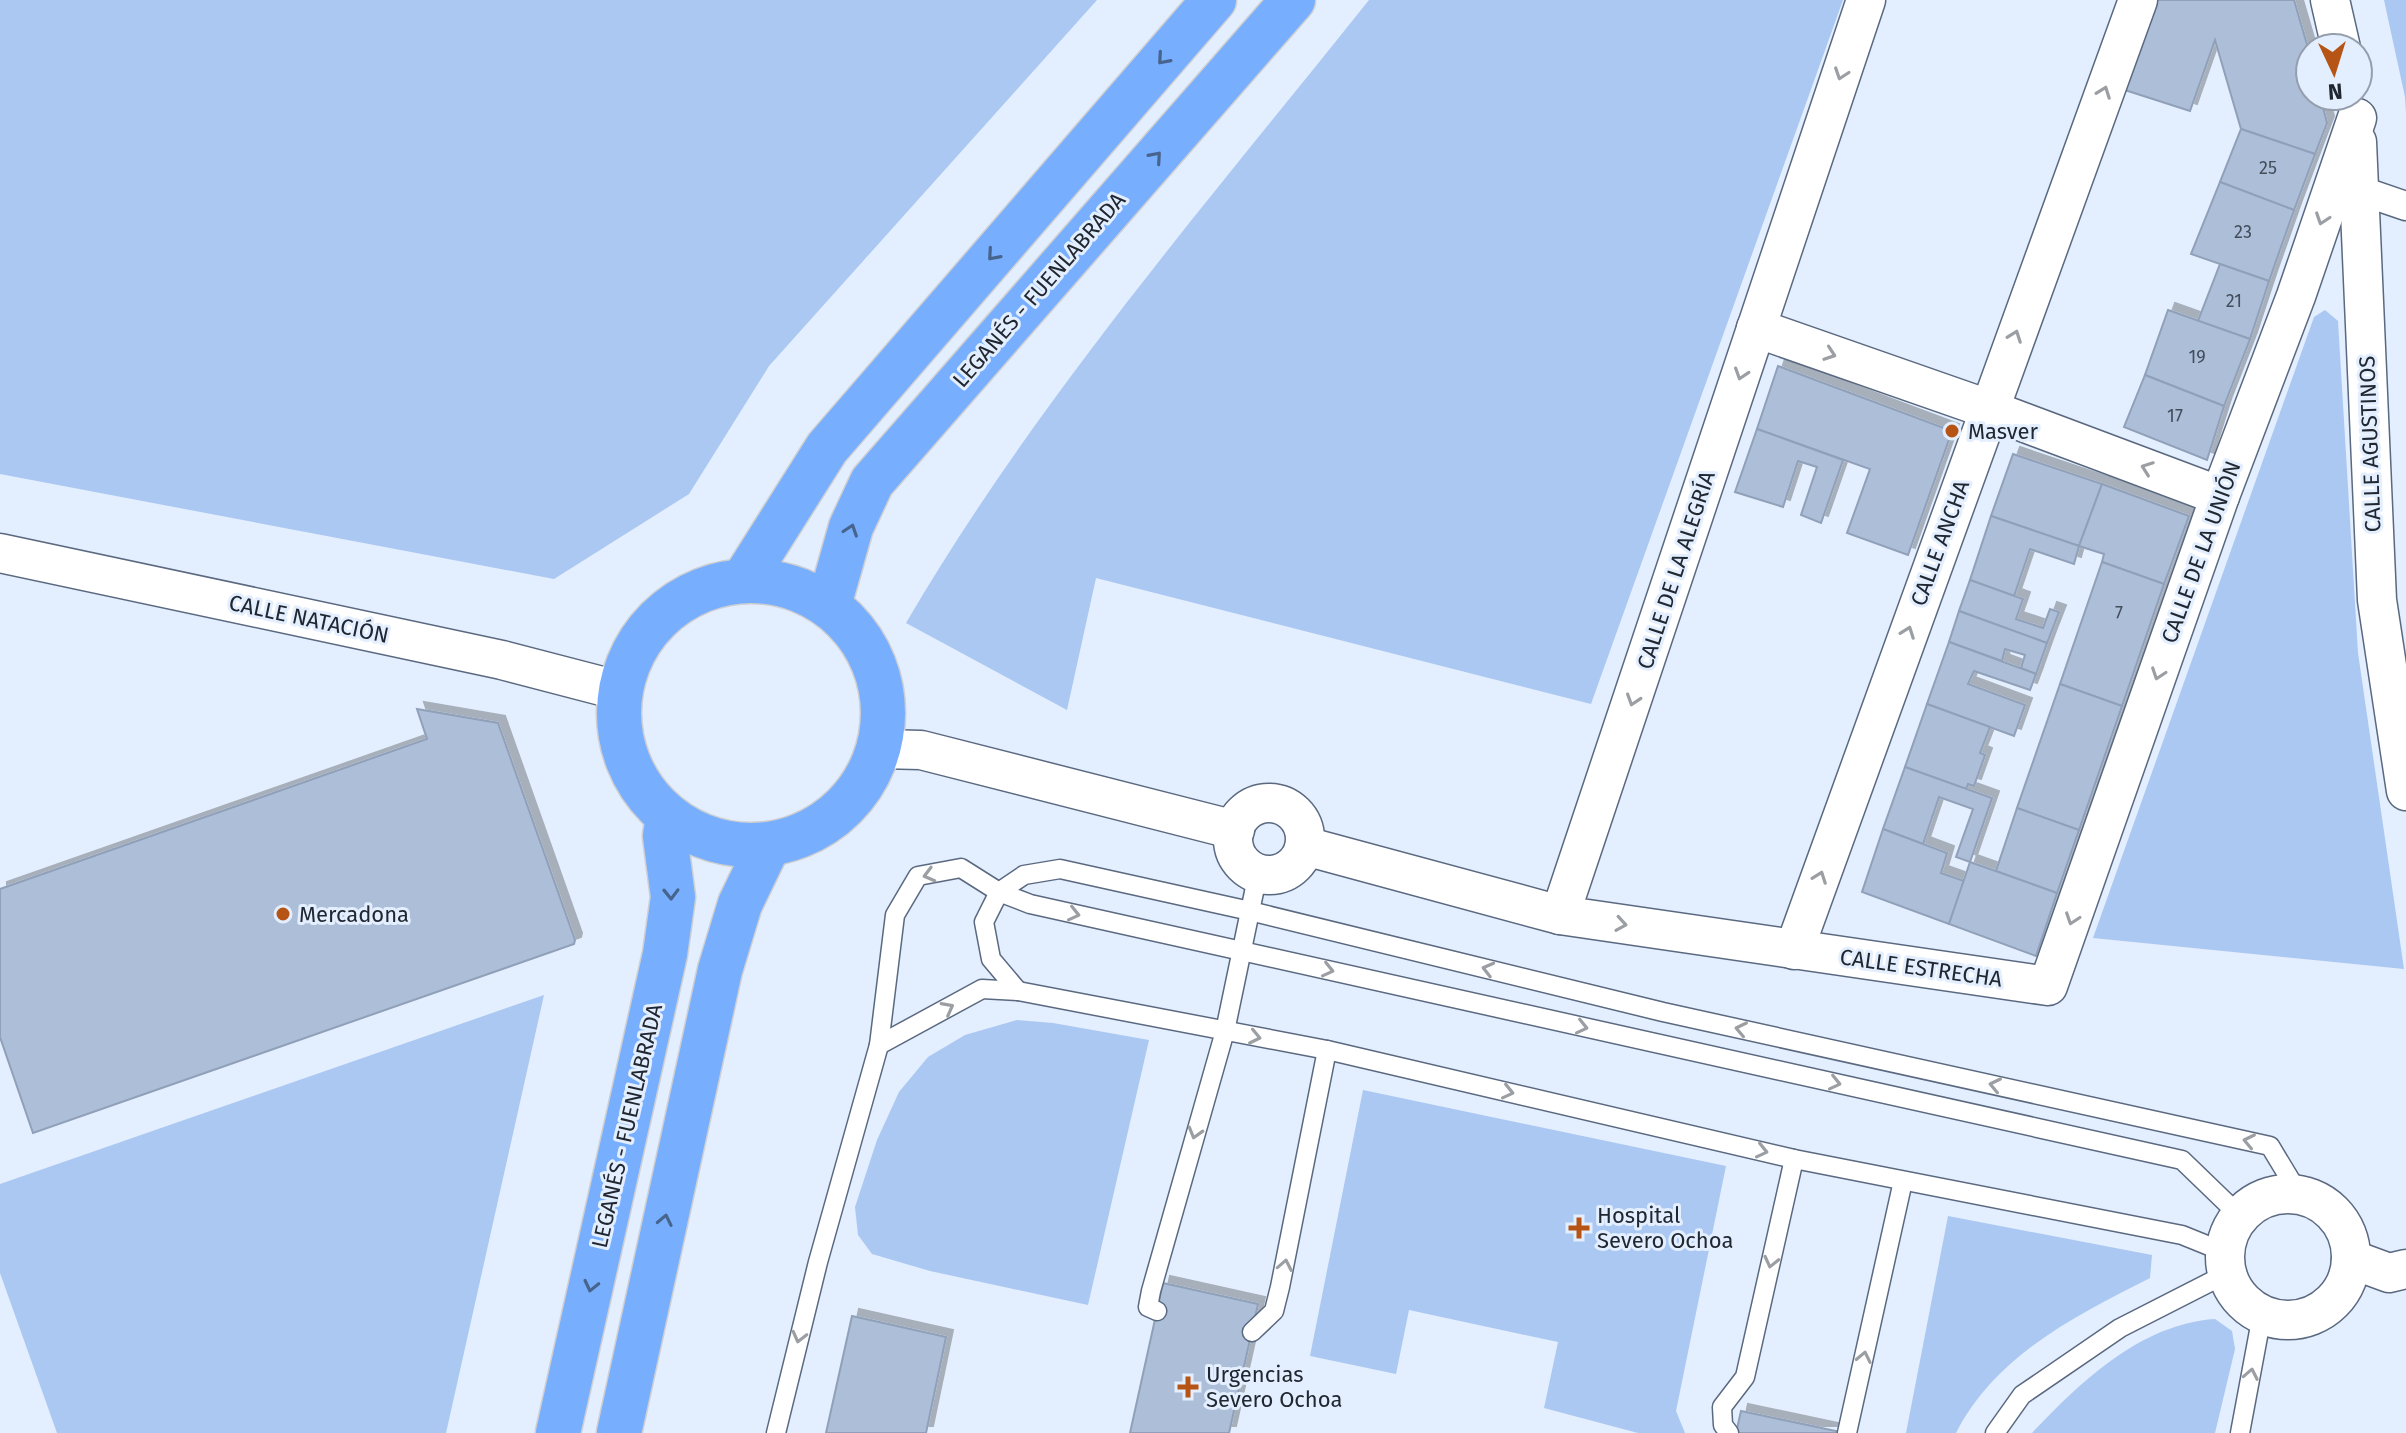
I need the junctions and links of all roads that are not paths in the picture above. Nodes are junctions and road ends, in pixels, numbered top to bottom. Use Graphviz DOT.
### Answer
graph roads {
  1 [pos="1214,0"];
  2 [pos="1293,0"];
  3 [pos="1866,0"];
  4 [pos="2138,0"];
  5 [pos="2330,0"];
  6 [pos="2337,32"];
  7 [pos="2352,112"];
  8 [pos="2354,112"];
  9 [pos="2359,190"];
  10 [pos="2406,206"];
  11 [pos="1756,328"];
  12 [pos="1988,409"];
  13 [pos="2220,496"];
  14 [pos="0,553"];
  15 [pos="745,578"];
  16 [pos="829,605"];
  17 [pos="617,690"];
  18 [pos="879,749"];
  19 [pos="2406,791"];
  20 [pos="668,817"];
  21 [pos="1235,830"];
  22 [pos="768,846"];
  23 [pos="1305,846"];
  24 [pos="1258,873"];
  25 [pos="999,892"];
  26 [pos="1250,911"];
  27 [pos="1560,915"];
  28 [pos="1794,950"];
  29 [pos="1242,951"];
  30 [pos="2048,986"];
  31 [pos="1018,991"];
  32 [pos="1225,1031"];
  33 [pos="879,1045"];
  34 [pos="1327,1050"];
  35 [pos="1794,1159"];
  36 [pos="1903,1181"];
  37 [pos="2299,1194"];
  38 [pos="2240,1216"];
  39 [pos="2351,1259"];
  40 [pos="2225,1263"];
  41 [pos="2406,1269"];
  42 [pos="1157,1311"];
  43 [pos="2262,1315"];
  44 [pos="1252,1332"];
  45 [pos="558,1433"];
  46 [pos="619,1433"];
  47 [pos="776,1433"];
  48 [pos="1729,1433"];
  49 [pos="1847,1433"];
  50 [pos="1995,1433"];
  51 [pos="2240,1433"];
  1 -- 15 [label="highway, one-way"];
  16 -- 2 [label="highway, LEGANÉS - FUENLABRADA, one-way"];
  3 -- 11 [label="street, CALLE DE LA ALEGRÍA, one-way"];
  12 -- 4 [label="street, CALLE ANCHA, one-way"];
  5 -- 6 [label="street"];
  7 -- 13 [label="street, CALLE DE LA UNIÓN, one-way"];
  8 -- 9 [label="street, CALLE AGUSTINOS"];
  9 -- 10 [label="street"];
  9 -- 19 [label="street, CALLE AGUSTINOS"];
  11 -- 12 [label="street, one-way"];
  11 -- 27 [label="street, CALLE DE LA ALEGRÍA, one-way"];
  13 -- 12 [label="street, one-way"];
  28 -- 12 [label="street, CALLE ANCHA, one-way"];
  13 -- 30 [label="street, CALLE DE LA UNIÓN, one-way"];
  14 -- 17 [label="street, CALLE NATACIÓN"];
  15 -- 16 [label="highway"];
  15 -- 17 [label="highway"];
  16 -- 18 [label="highway"];
  17 -- 20 [label="highway"];
  18 -- 21 [label="street"];
  18 -- 22 [label="highway"];
  20 -- 22 [label="highway"];
  20 -- 45 [label="highway, LEGANÉS - FUENLABRADA, one-way"];
  21 -- 23 [label="street"];
  21 -- 24 [label="street"];
  46 -- 22 [label="highway, one-way"];
  23 -- 24 [label="street"];
  23 -- 27 [label="street"];
  24 -- 26 [label="lane"];
  25 -- 26 [label="lane"];
  25 -- 29 [label="lane, one-way"];
  25 -- 31 [label="lane"];
  25 -- 33 [label="lane, one-way"];
  26 -- 29 [label="lane"];
  37 -- 26 [label="lane, one-way"];
  27 -- 28 [label="street, one-way"];
  28 -- 30 [label="street, CALLE ESTRECHA"];
  29 -- 32 [label="lane"];
  29 -- 38 [label="lane, one-way"];
  31 -- 32 [label="lane"];
  33 -- 31 [label="lane, one-way"];
  32 -- 34 [label="lane, one-way"];
  32 -- 42 [label="lane, one-way"];
  33 -- 47 [label="lane, one-way"];
  34 -- 35 [label="lane, one-way"];
  44 -- 34 [label="lane, one-way"];
  35 -- 36 [label="lane"];
  35 -- 48 [label="lane, one-way"];
  36 -- 40 [label="lane"];
  49 -- 36 [label="lane, one-way"];
  37 -- 38 [label="street"];
  37 -- 39 [label="street"];
  38 -- 40 [label="street"];
  39 -- 41 [label="street"];
  39 -- 43 [label="street"];
  40 -- 43 [label="street"];
  40 -- 50 [label="lane"];
  51 -- 43 [label="lane, one-way"];
}
